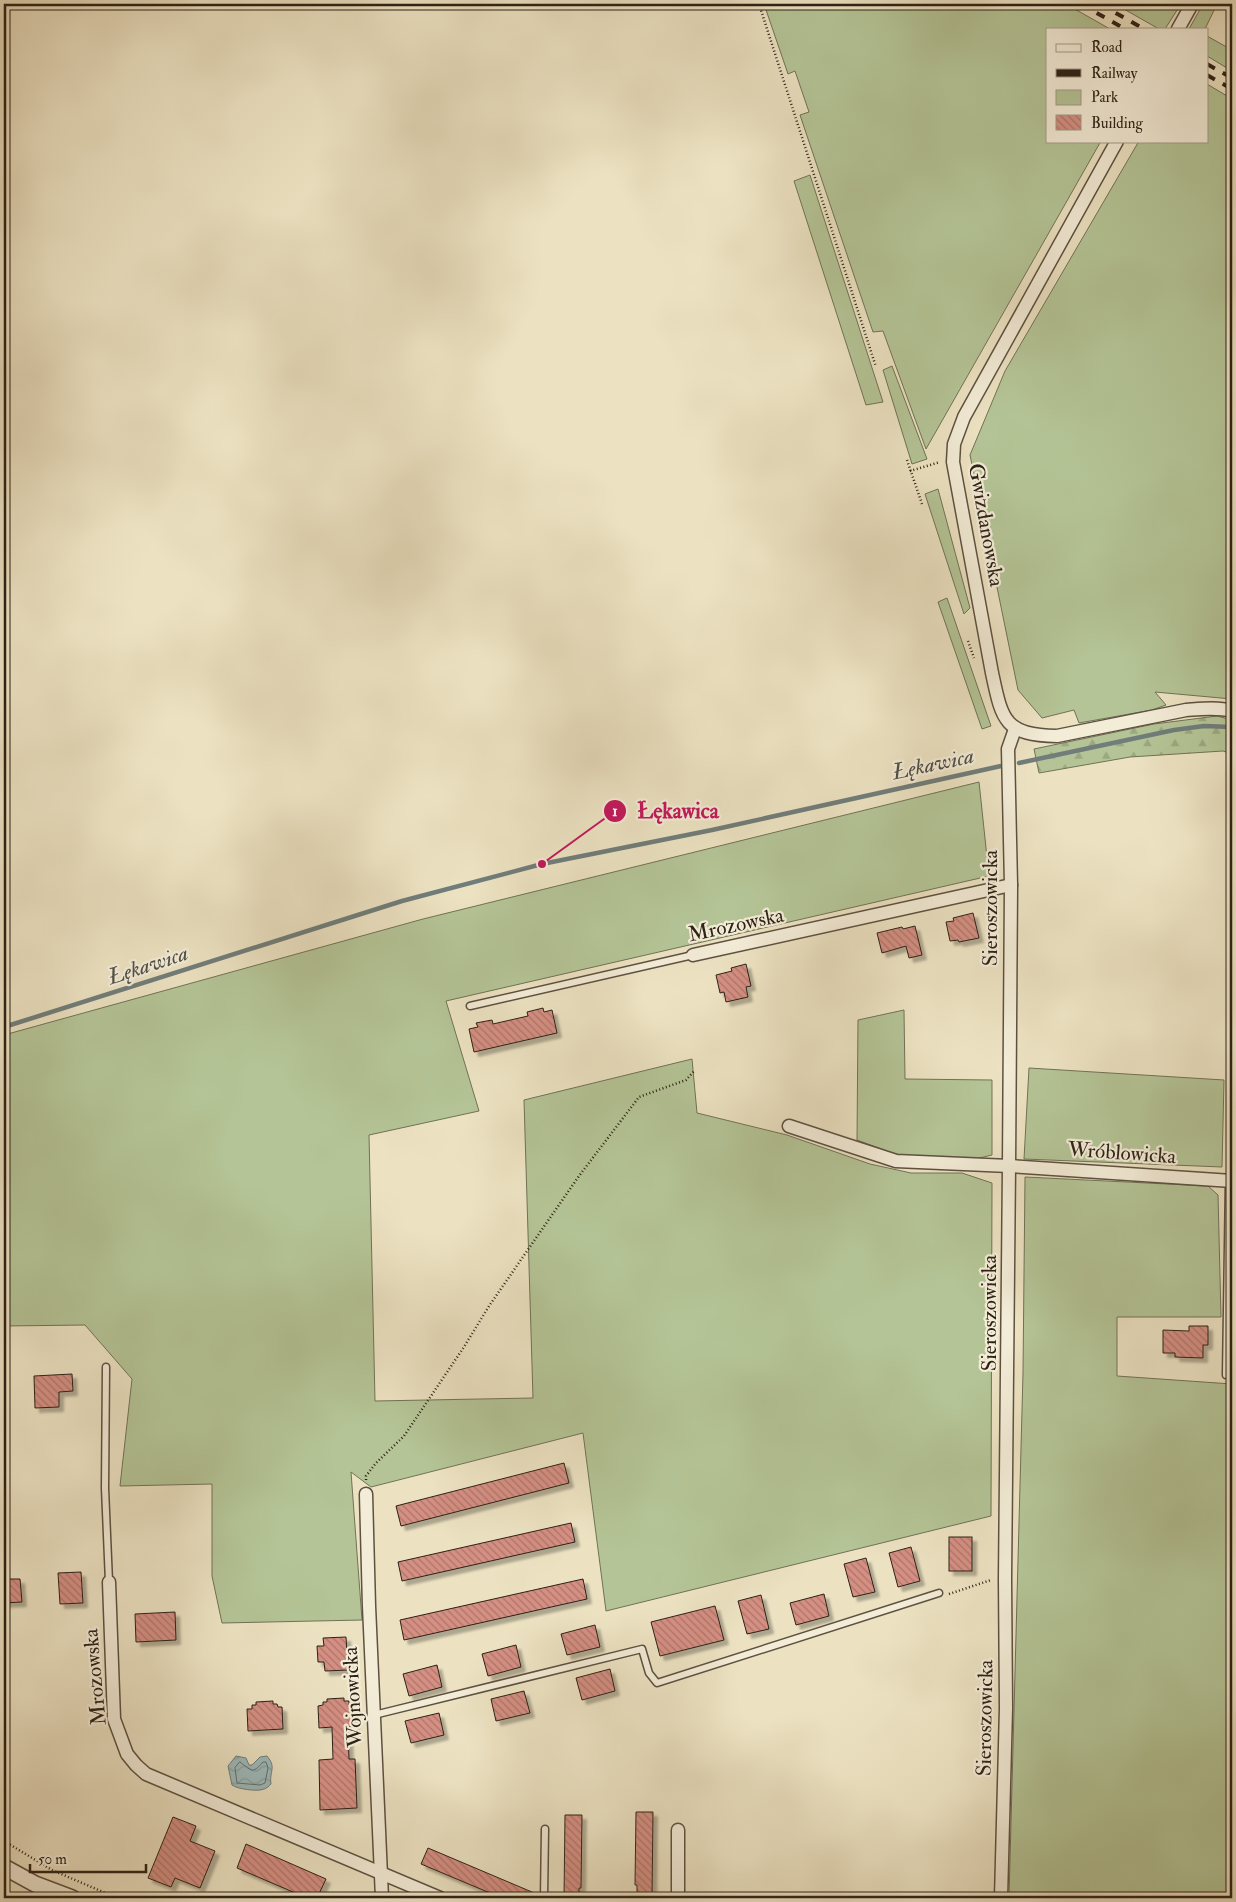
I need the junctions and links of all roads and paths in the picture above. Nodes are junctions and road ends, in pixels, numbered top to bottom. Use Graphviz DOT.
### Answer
graph roads {
  1 [pos="759,4"];
  2 [pos="1192,4"];
  3 [pos="1179,28"];
  4 [pos="1115,142"];
  5 [pos="876,367"];
  6 [pos="907,460"];
  7 [pos="953,462"];
  8 [pos="910,471"];
  9 [pos="922,504"];
  10 [pos="1232,711"];
  11 [pos="1015,729"];
  12 [pos="1011,885"];
  13 [pos="693,955"];
  14 [pos="470,1006"];
  15 [pos="695,1070"];
  16 [pos="789,1126"];
  17 [pos="1010,1166"];
  18 [pos="1231,1180"];
  19 [pos="106,1368"];
  20 [pos="1226,1375"];
  21 [pos="366,1476"];
  22 [pos="366,1494"];
  23 [pos="1005,1579"];
  24 [pos="108,1582"];
  25 [pos="938,1593"];
  26 [pos="374,1716"];
  27 [pos="545,1829"];
  28 [pos="678,1830"];
  29 [pos="4,1841"];
  30 [pos="4,1867"];
  31 [pos="380,1872"];
  32 [pos="72,1898"];
  33 [pos="117,1898"];
  34 [pos="382,1898"];
  35 [pos="440,1898"];
  36 [pos="544,1898"];
  37 [pos="678,1898"];
  38 [pos="1001,1898"];
  1 -- 5 [label="path"];
  2 -- 3 [label="street"];
  4 -- 7 [label="street, Gwizdanowska"];
  6 -- 8 [label="path"];
  7 -- 8 [label="path"];
  7 -- 11 [label="street, Gwizdanowska"];
  8 -- 9 [label="path"];
  10 -- 11 [label="street"];
  11 -- 12 [label="street, Sieroszowicka"];
  12 -- 13 [label="street, Mrozowska"];
  12 -- 17 [label="street, Sieroszowicka"];
  13 -- 14 [label="lane, Mrozowska"];
  15 -- 21 [label="path"];
  16 -- 17 [label="street, Wróblowicka"];
  17 -- 18 [label="street, Wróblowicka"];
  17 -- 23 [label="street, Sieroszowicka"];
  18 -- 20 [label="lane"];
  19 -- 24 [label="lane, Mrozowska"];
  22 -- 26 [label="street, Wojnowicka"];
  23 -- 25 [label="path"];
  23 -- 38 [label="street, Sieroszowicka"];
  24 -- 31 [label="street, Mrozowska"];
  25 -- 26 [label="lane"];
  26 -- 31 [label="street, Wojnowicka"];
  27 -- 36 [label="lane"];
  28 -- 37 [label="street"];
  29 -- 33 [label="path"];
  30 -- 32 [label="street"];
  31 -- 34 [label="street, Wojnowicka"];
  31 -- 35 [label="street, Mrozowska"];
}
